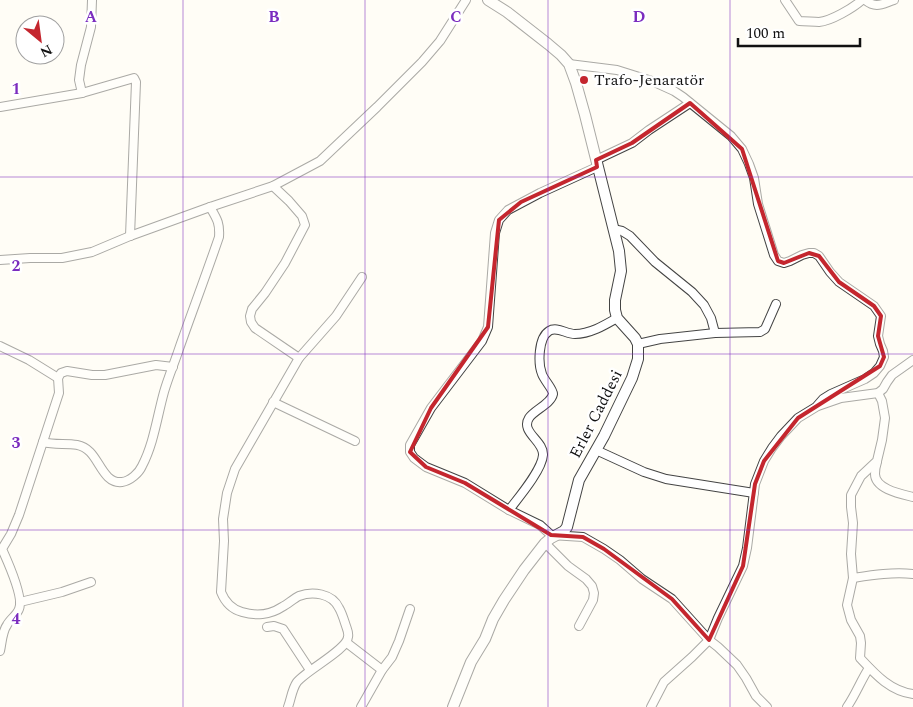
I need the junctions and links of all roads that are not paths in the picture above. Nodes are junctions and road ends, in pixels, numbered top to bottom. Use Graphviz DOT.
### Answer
graph roads {
  1 [pos="92,0"];
  2 [pos="466,0"];
  3 [pos="488,0"];
  4 [pos="785,0"];
  5 [pos="864,0"];
  6 [pos="894,0"];
  7 [pos="569,64"];
  8 [pos="82,93"];
  9 [pos="690,103"];
  10 [pos="0,107"];
  11 [pos="597,163"];
  12 [pos="273,186"];
  13 [pos="210,207"];
  14 [pos="613,229"];
  15 [pos="130,236"];
  16 [pos="0,260"];
  17 [pos="362,277"];
  18 [pos="776,304"];
  19 [pos="617,318"];
  20 [pos="715,333"];
  21 [pos="638,344"];
  22 [pos="0,346"];
  23 [pos="299,358"];
  24 [pos="913,360"];
  25 [pos="173,367"];
  26 [pos="58,378"];
  27 [pos="878,393"];
  28 [pos="273,402"];
  29 [pos="816,407"];
  30 [pos="355,441"];
  31 [pos="43,442"];
  32 [pos="596,450"];
  33 [pos="877,461"];
  34 [pos="754,493"];
  35 [pos="913,497"];
  36 [pos="509,510"];
  37 [pos="556,535"];
  38 [pos="545,543"];
  39 [pos="1,549"];
  40 [pos="913,574"];
  41 [pos="853,578"];
  42 [pos="91,582"];
  43 [pos="20,602"];
  44 [pos="410,609"];
  45 [pos="580,626"];
  46 [pos="268,627"];
  47 [pos="709,640"];
  48 [pos="346,643"];
  49 [pos="0,651"];
  50 [pos="869,668"];
  51 [pos="310,670"];
  52 [pos="382,670"];
  53 [pos="913,694"];
  54 [pos="654,706"];
  55 [pos="288,707"];
  56 [pos="361,707"];
  57 [pos="453,707"];
  58 [pos="767,707"];
  59 [pos="847,707"];
  1 -- 8 [label="street"];
  2 -- 12 [label="street"];
  3 -- 7 [label="street"];
  4 -- 5 [label="street"];
  5 -- 6 [label="street"];
  7 -- 9 [label="street"];
  7 -- 11 [label="street"];
  8 -- 10 [label="street"];
  8 -- 15 [label="street"];
  9 -- 11 [label="street"];
  9 -- 29 [label="street"];
  11 -- 14 [label="street"];
  11 -- 36 [label="street"];
  12 -- 13 [label="street"];
  12 -- 23 [label="street"];
  13 -- 15 [label="street"];
  13 -- 25 [label="street"];
  14 -- 19 [label="street"];
  14 -- 20 [label="street"];
  15 -- 16 [label="street"];
  17 -- 23 [label="street"];
  18 -- 20 [label="street"];
  19 -- 21 [label="street"];
  19 -- 36 [label="street"];
  20 -- 21 [label="street"];
  21 -- 32 [label="street, Erler Caddesi"];
  22 -- 26 [label="street"];
  23 -- 28 [label="street"];
  24 -- 27 [label="street"];
  25 -- 26 [label="street"];
  25 -- 31 [label="street"];
  26 -- 31 [label="street"];
  27 -- 29 [label="street"];
  27 -- 33 [label="street"];
  28 -- 30 [label="street"];
  28 -- 48 [label="street"];
  29 -- 34 [label="street"];
  31 -- 39 [label="street"];
  32 -- 34 [label="street"];
  32 -- 37 [label="street, Erler Caddesi"];
  33 -- 35 [label="street"];
  33 -- 41 [label="street"];
  34 -- 47 [label="street"];
  36 -- 37 [label="street"];
  37 -- 38 [label="street, Erler Caddesi"];
  37 -- 47 [label="street"];
  38 -- 45 [label="street"];
  38 -- 57 [label="street, Erler Caddesi"];
  39 -- 43 [label="street"];
  40 -- 41 [label="street"];
  41 -- 50 [label="street"];
  42 -- 43 [label="street"];
  43 -- 49 [label="street"];
  44 -- 52 [label="street"];
  46 -- 51 [label="street"];
  47 -- 54 [label="street"];
  47 -- 58 [label="street"];
  48 -- 51 [label="street"];
  48 -- 52 [label="street"];
  50 -- 53 [label="street"];
  50 -- 59 [label="street"];
  51 -- 55 [label="street"];
  52 -- 56 [label="street"];
}
